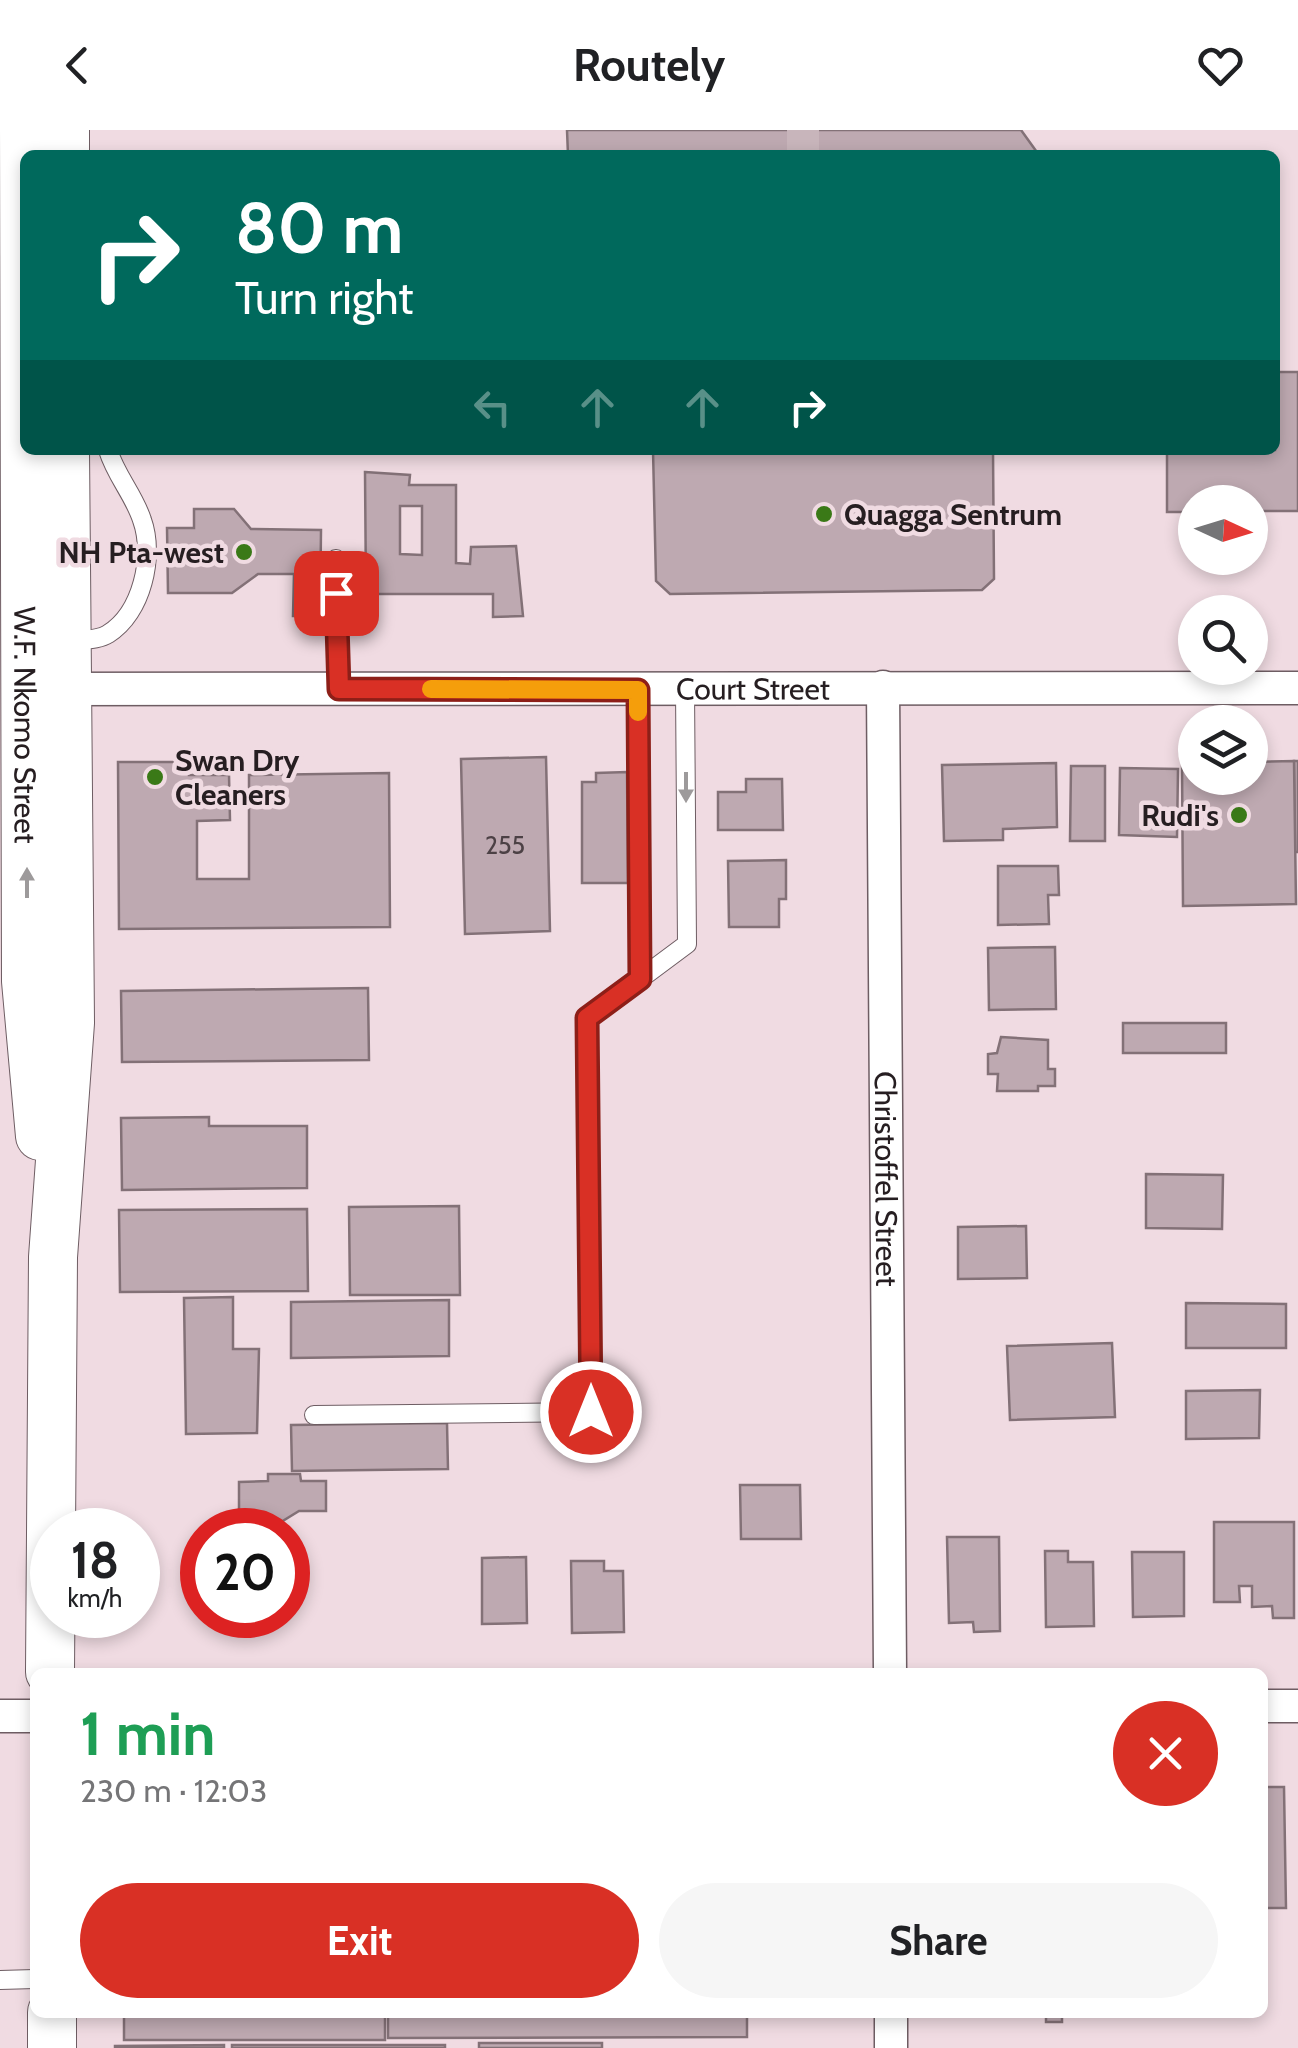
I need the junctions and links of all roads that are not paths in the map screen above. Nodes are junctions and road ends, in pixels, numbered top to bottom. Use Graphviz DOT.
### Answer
graph roads {
  1 [pos="8,130"];
  2 [pos="0,132"];
  3 [pos="20,230"];
  4 [pos="15,355"];
  5 [pos="65,455"];
  6 [pos="110,455"];
  7 [pos="12,507"];
  8 [pos="336,559"];
  9 [pos="53,674"];
  10 [pos="883,687"];
  11 [pos="1298,688"];
  12 [pos="339,689"];
  13 [pos="685,689"];
  14 [pos="638,690"];
  15 [pos="640,979"];
  16 [pos="314,1415"];
  17 [pos="50,1668"];
  18 [pos="890,1668"];
  19 [pos="1268,1706"];
  20 [pos="1298,1706"];
  21 [pos="0,1716"];
  22 [pos="30,1716"];
  23 [pos="30,1978"];
  24 [pos="0,1980"];
  25 [pos="52,2018"];
  26 [pos="891,2018"];
  27 [pos="52,2048"];
  28 [pos="891,2048"];
  1 -- 2 [label="lane"];
  3 -- 4 [label="main road, W.F. Nkomo Street"];
  4 -- 7 [label="main road, W.F. Nkomo Street"];
  5 -- 9 [label="main road, W.F. Nkomo Street"];
  6 -- 9 [label="lane"];
  7 -- 9 [label="main road, W.F. Nkomo Street"];
  8 -- 12 [label="lane"];
  9 -- 12 [label="street, Court Street"];
  9 -- 17 [label="main road, W.F. Nkomo Street"];
  10 -- 11 [label="street, Court Street"];
  10 -- 13 [label="street, Court Street"];
  10 -- 18 [label="street, Christoffel Street"];
  12 -- 14 [label="street, Court Street"];
  13 -- 14 [label="street, Court Street"];
  13 -- 15 [label="lane, one-way"];
  14 -- 15 [label="lane"];
  15 -- 16 [label="lane"];
  19 -- 20 [label="street"];
  21 -- 22 [label="street"];
  23 -- 24 [label="lane"];
  25 -- 27 [label="main road"];
  26 -- 28 [label="street"];
}
